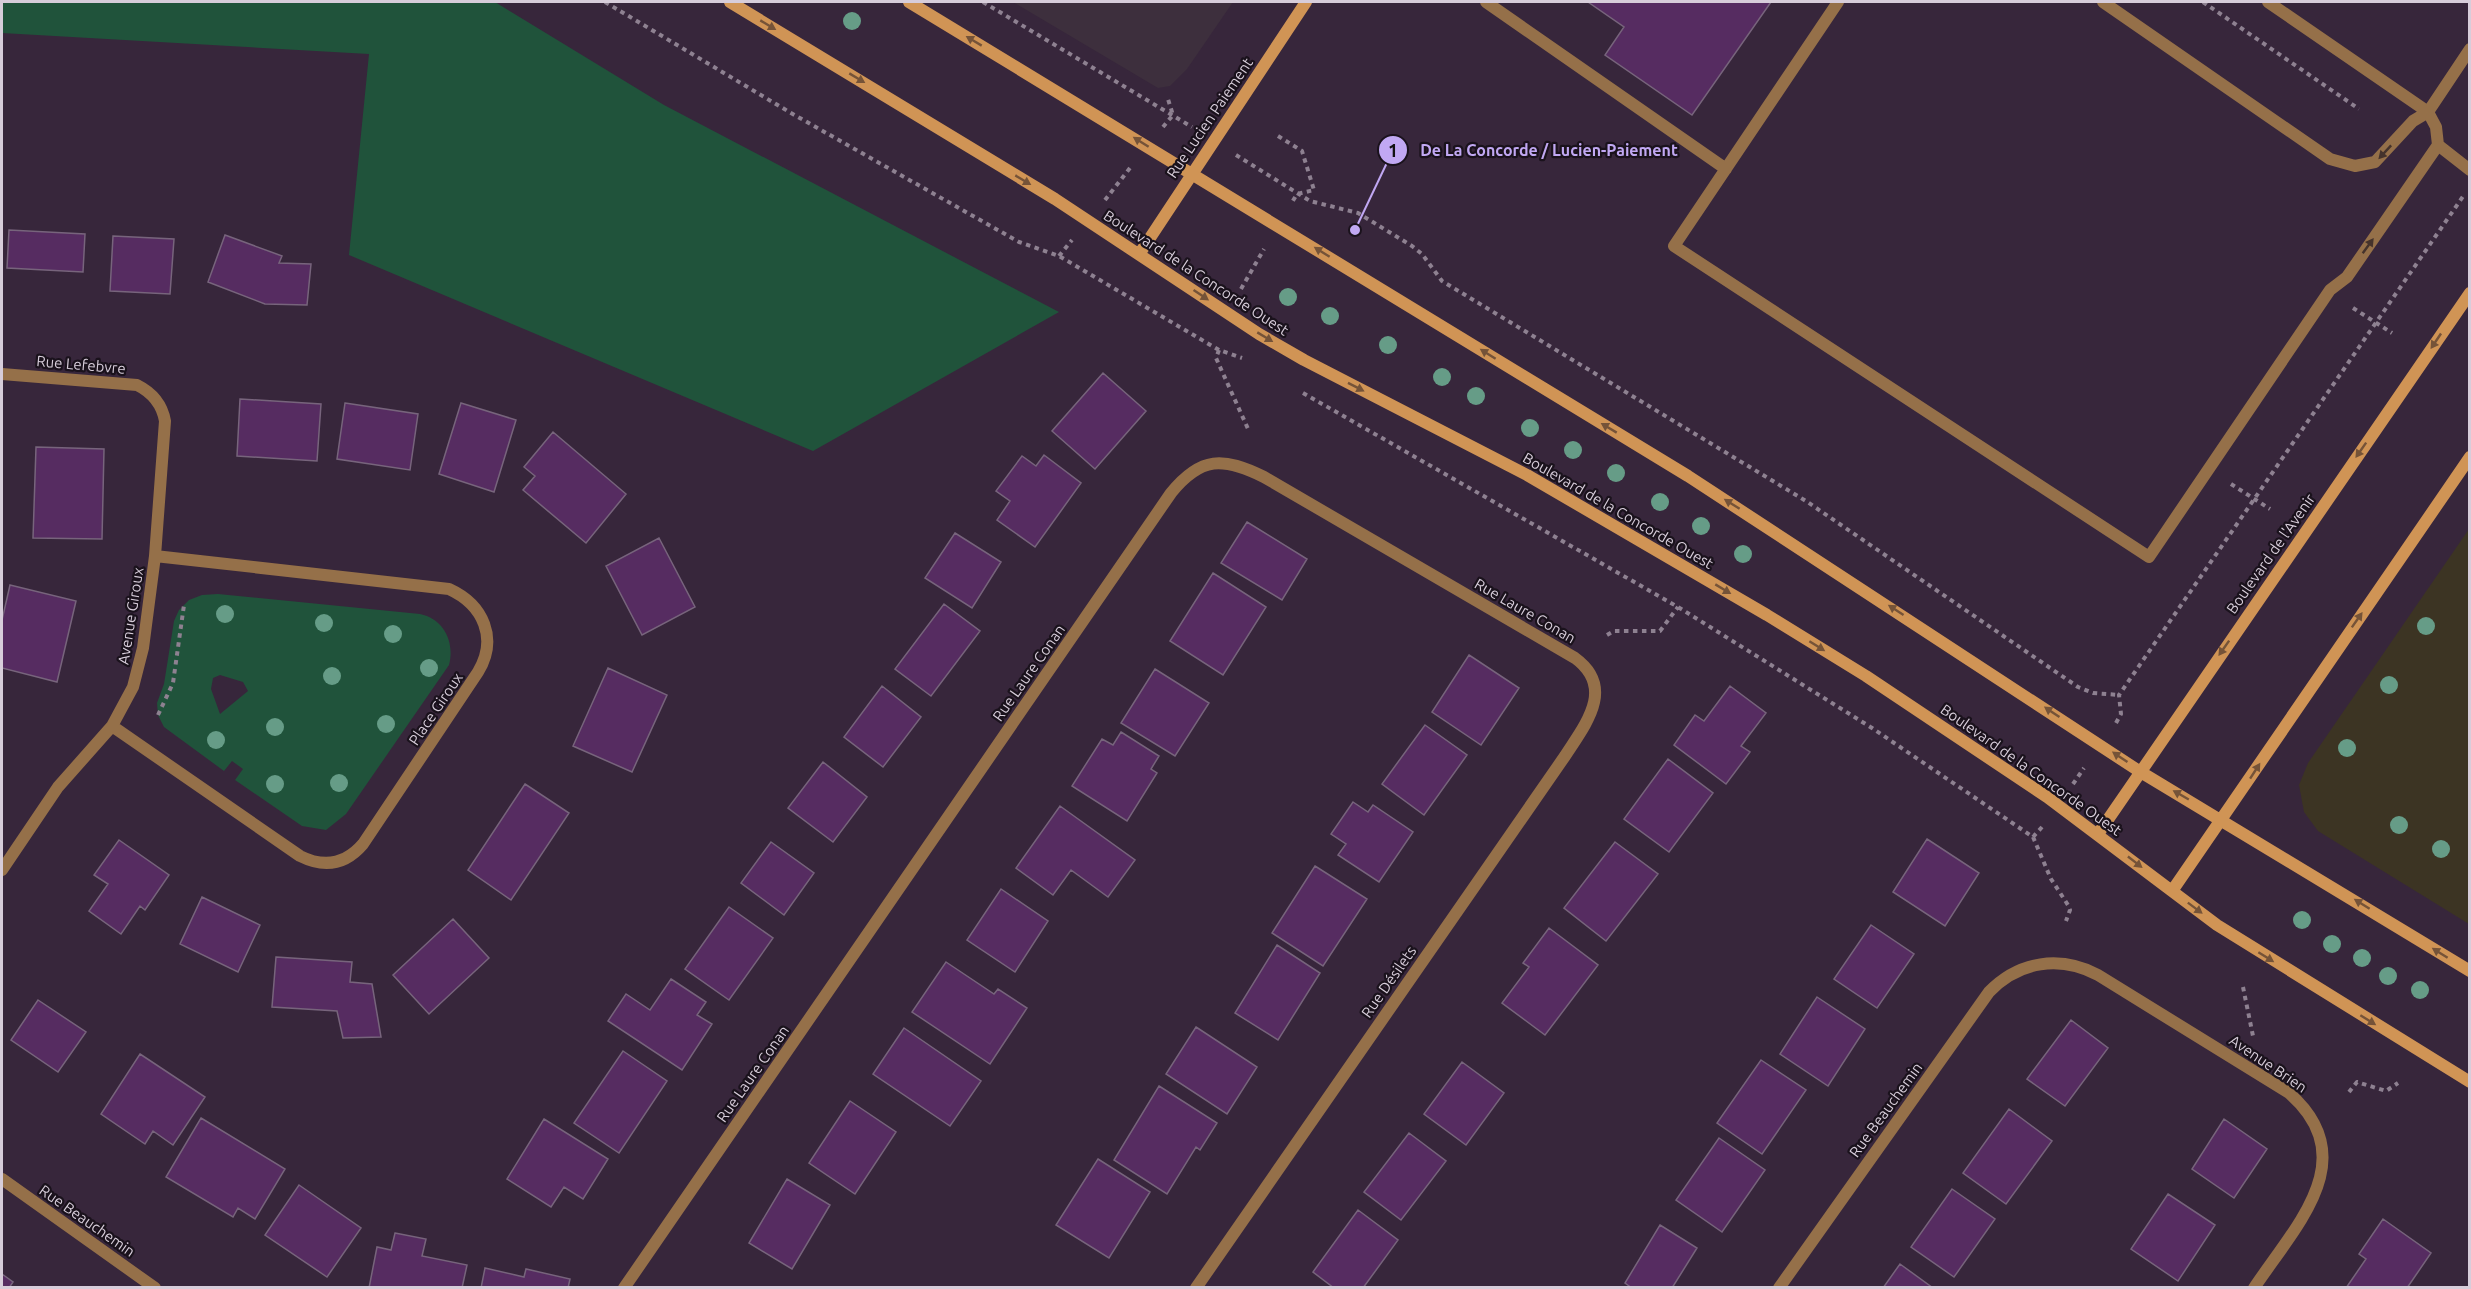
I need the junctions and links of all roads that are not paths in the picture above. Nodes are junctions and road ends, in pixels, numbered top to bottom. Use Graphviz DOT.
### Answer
graph roads {
  1 [pos="730,2"];
  2 [pos="909,2"];
  3 [pos="1306,2"];
  4 [pos="1486,2"];
  5 [pos="1838,2"];
  6 [pos="2103,2"];
  7 [pos="2268,2"];
  8 [pos="2469,49"];
  9 [pos="2428,112"];
  10 [pos="2438,146"];
  11 [pos="1726,169"];
  12 [pos="2469,170"];
  13 [pos="1191,173"];
  14 [pos="1140,253"];
  15 [pos="2469,293"];
  16 [pos="2,374"];
  17 [pos="154,397"];
  18 [pos="2469,457"];
  19 [pos="155,556"];
  20 [pos="1595,690"];
  21 [pos="112,726"];
  22 [pos="2139,771"];
  23 [pos="2222,819"];
  24 [pos="2098,834"];
  25 [pos="2,870"];
  26 [pos="2172,891"];
  27 [pos="2031,965"];
  28 [pos="2469,971"];
  29 [pos="2469,1082"];
  30 [pos="2,1179"];
  31 [pos="155,1287"];
  32 [pos="624,1287"];
  33 [pos="1196,1287"];
  34 [pos="1779,1287"];
  35 [pos="2254,1287"];
  1 -- 14 [label="street, Boulevard de la Concorde Ouest, one-way"];
  13 -- 2 [label="street, one-way"];
  3 -- 13 [label="street, Rue Lucien Paiement"];
  4 -- 11 [label="street"];
  5 -- 11 [label="street"];
  9 -- 6 [label="street, one-way"];
  7 -- 9 [label="street"];
  8 -- 9 [label="street"];
  9 -- 10 [label="street"];
  11 -- 10 [label="street, one-way"];
  10 -- 12 [label="street"];
  13 -- 14 [label="street, Rue Lucien Paiement"];
  22 -- 13 [label="street, one-way"];
  14 -- 24 [label="street, Boulevard de la Concorde Ouest, one-way"];
  15 -- 22 [label="street, Boulevard de l'Avenir, one-way"];
  16 -- 17 [label="street, Rue Lefebvre"];
  17 -- 19 [label="street, Avenue Giroux"];
  23 -- 18 [label="street, one-way"];
  19 -- 21 [label="street, Avenue Giroux"];
  19 -- 21 [label="street, Place Giroux"];
  20 -- 32 [label="street, Rue Laure Conan"];
  20 -- 33 [label="street, Rue Désilets"];
  21 -- 25 [label="street, Avenue Giroux"];
  23 -- 22 [label="street, one-way"];
  22 -- 24 [label="street, Boulevard de l'Avenir"];
  23 -- 26 [label="street"];
  28 -- 23 [label="street, one-way"];
  24 -- 26 [label="street, Boulevard de la Concorde Ouest, one-way"];
  26 -- 29 [label="street, Boulevard de la Concorde Ouest, one-way"];
  27 -- 34 [label="street, Rue Beauchemin"];
  27 -- 35 [label="street, Avenue Brien"];
  30 -- 31 [label="street, Rue Beauchemin"];
}
